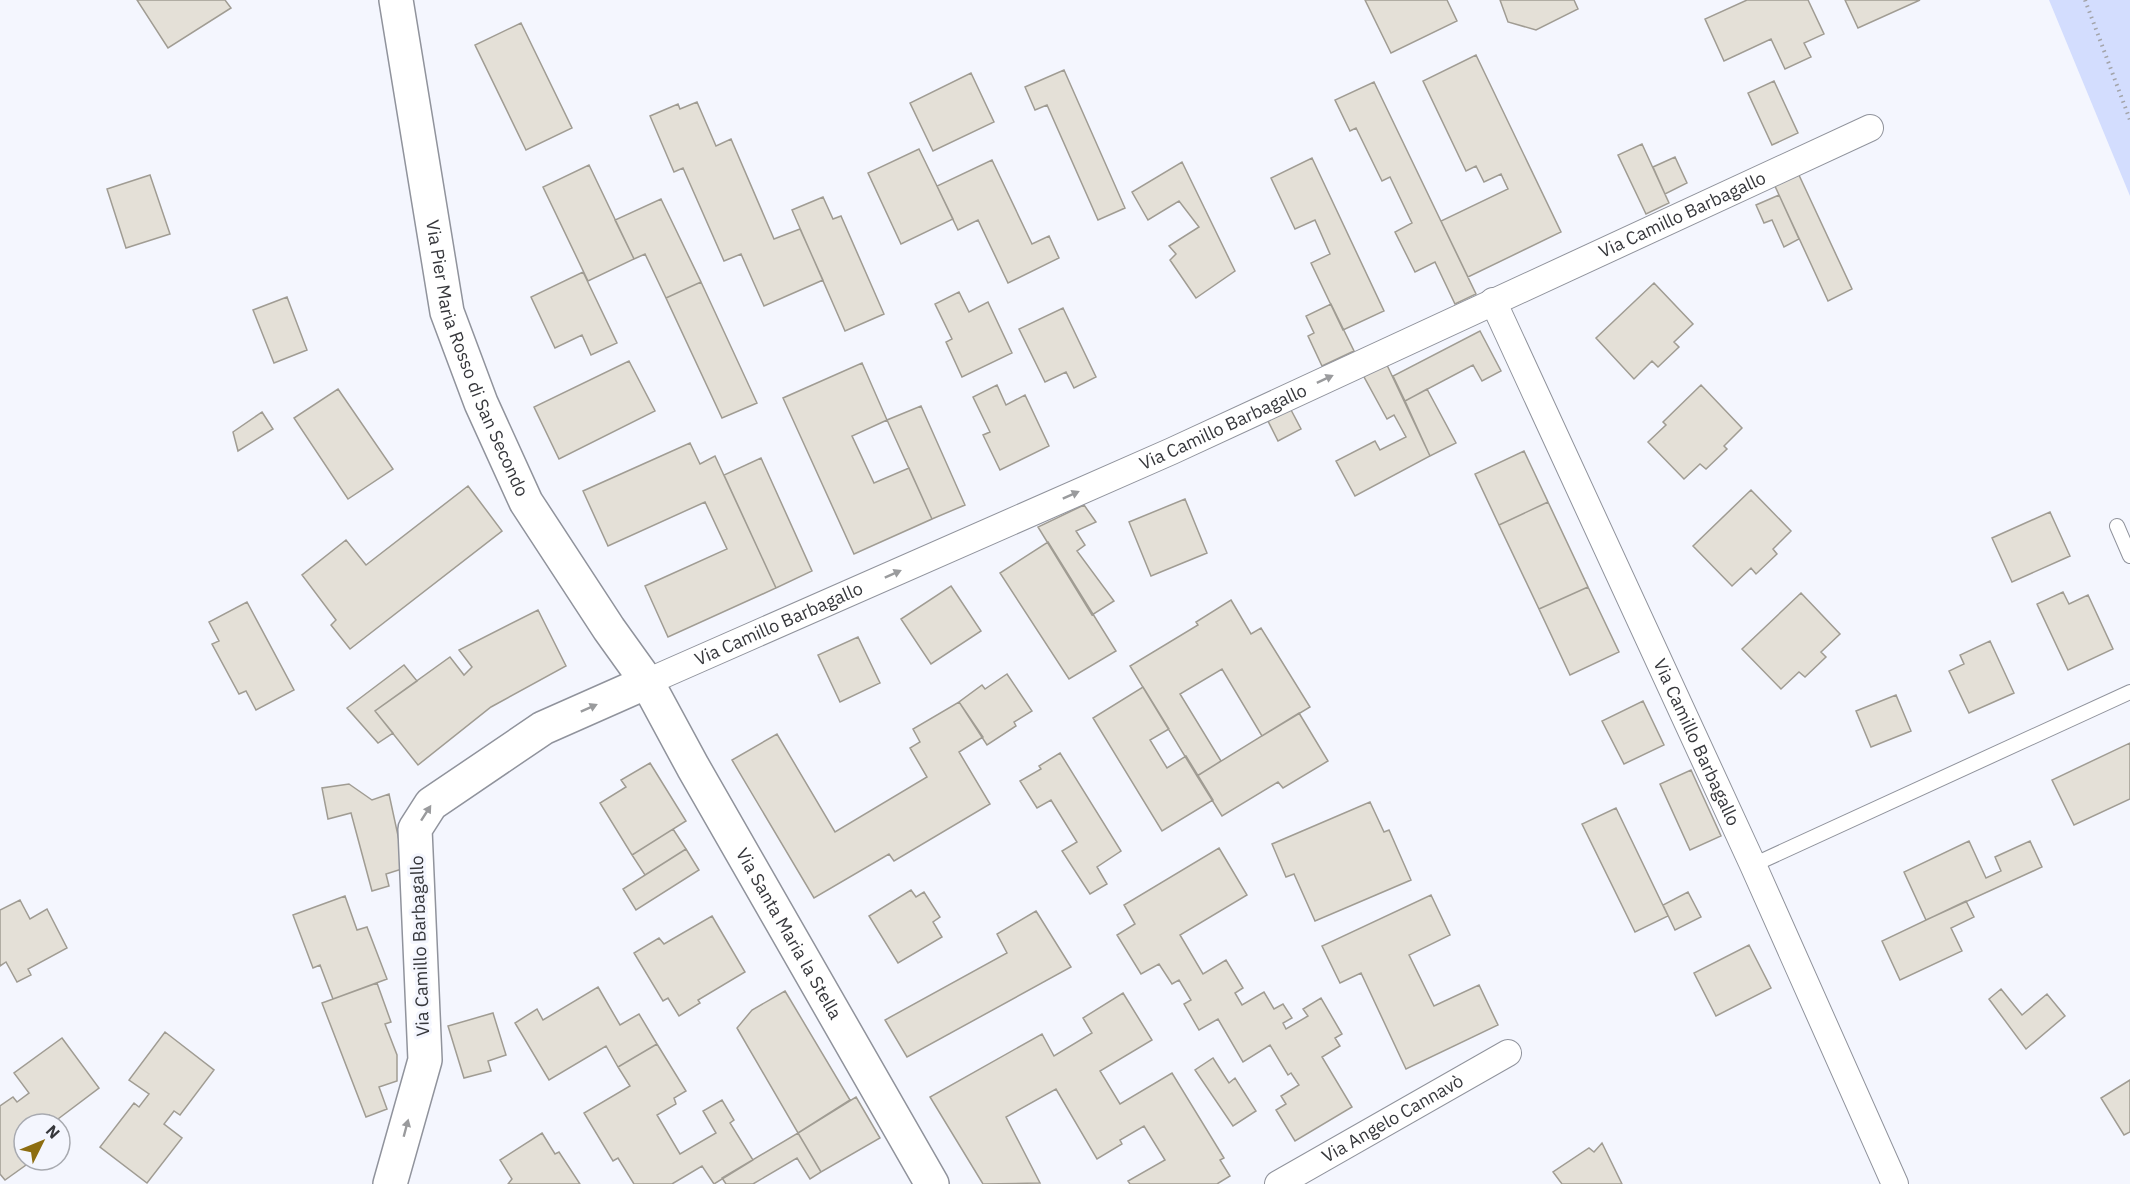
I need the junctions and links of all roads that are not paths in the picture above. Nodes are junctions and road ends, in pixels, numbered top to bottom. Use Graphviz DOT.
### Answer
graph roads {
  1 [pos="396,0"];
  2 [pos="1870,128"];
  3 [pos="1493,302"];
  4 [pos="2117,526"];
  5 [pos="2130,556"];
  6 [pos="647,682"];
  7 [pos="2130,692"];
  8 [pos="1753,865"];
  9 [pos="1508,1053"];
  10 [pos="390,1184"];
  11 [pos="932,1184"];
  12 [pos="1278,1184"];
  13 [pos="1895,1184"];
  1 -- 6 [label="street, Via Pier Maria Rosso di San Secondo"];
  2 -- 3 [label="street, Via Camillo Barbagallo"];
  6 -- 3 [label="street, Via Camillo Barbagallo, one-way"];
  3 -- 8 [label="street, Via Camillo Barbagallo"];
  4 -- 5 [label="lane"];
  10 -- 6 [label="street, Via Camillo Barbagallo, one-way"];
  6 -- 11 [label="street, Via Santa Maria la Stella"];
  7 -- 8 [label="lane"];
  8 -- 13 [label="street, Via Camillo Barbagallo"];
  9 -- 12 [label="street, Via Angelo Cannavò"];
}
